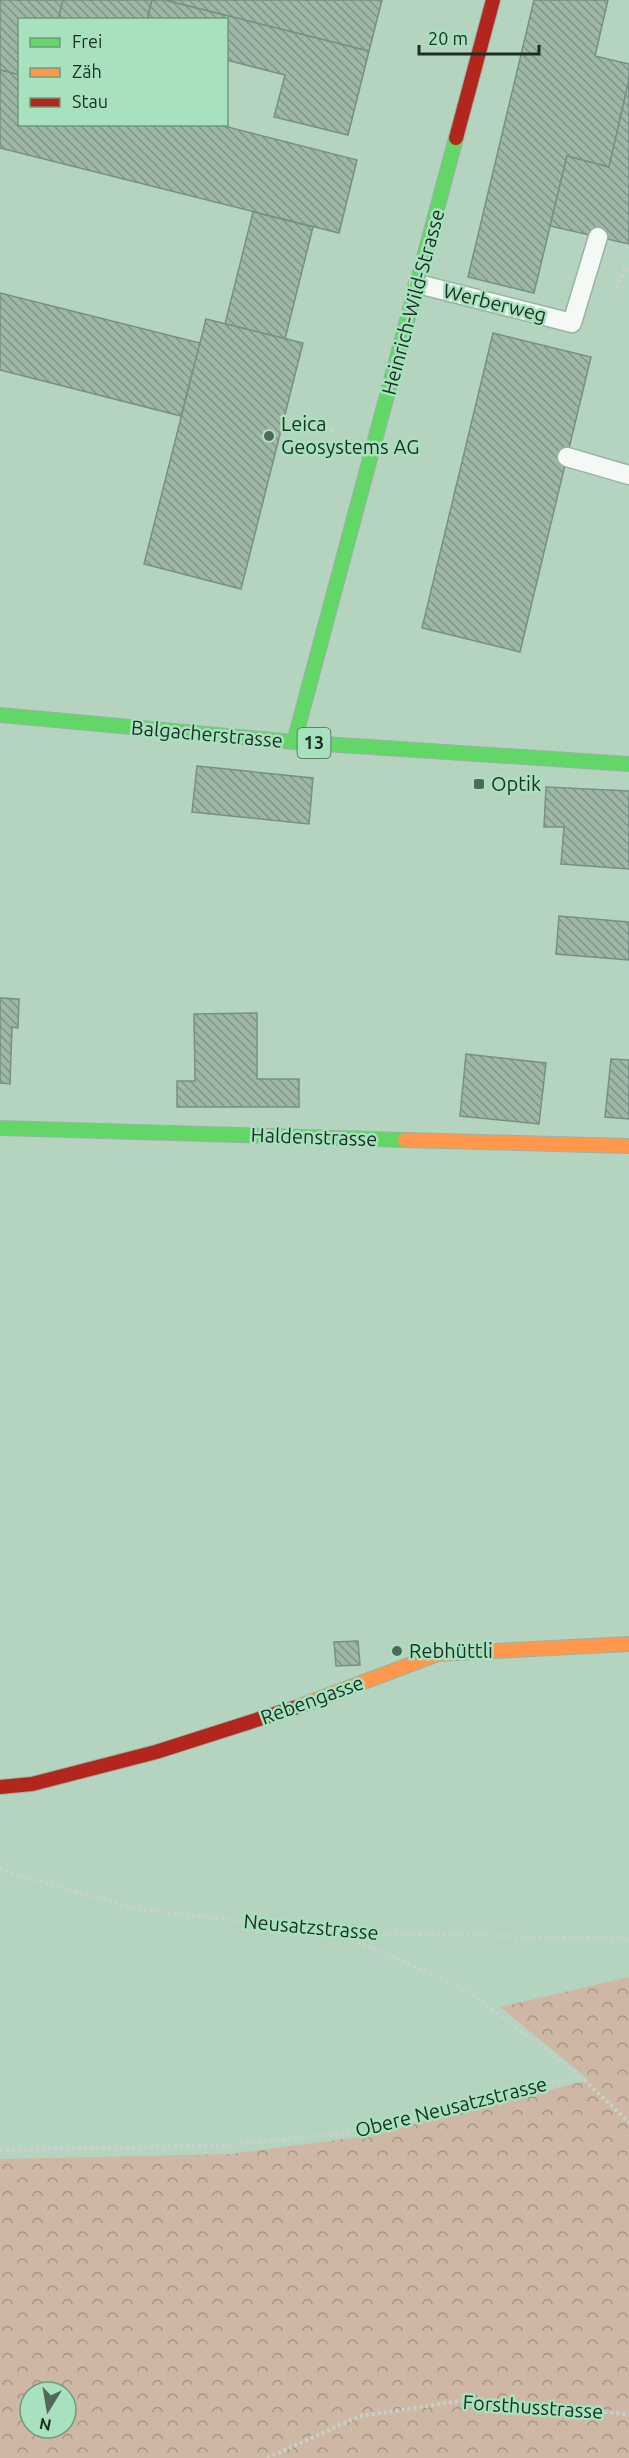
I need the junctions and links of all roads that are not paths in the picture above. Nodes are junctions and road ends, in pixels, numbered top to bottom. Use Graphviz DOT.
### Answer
graph roads {
  1 [pos="493,0"];
  2 [pos="598,237"];
  3 [pos="418,284"];
  4 [pos="567,457"];
  5 [pos="629,475"];
  6 [pos="0,715"];
  7 [pos="294,742"];
  8 [pos="629,764"];
  9 [pos="0,1128"];
  10 [pos="629,1146"];
  11 [pos="629,1644"];
  12 [pos="0,1787"];
  1 -- 3 [label="street, Heinrich-Wild-Strasse"];
  2 -- 3 [label="lane, Werberweg"];
  3 -- 7 [label="street, Heinrich-Wild-Strasse"];
  4 -- 5 [label="lane"];
  6 -- 7 [label="street, Balgacherstrasse / 13"];
  7 -- 8 [label="street, Balgacherstrasse / 13"];
  9 -- 10 [label="street, Haldenstrasse"];
  11 -- 12 [label="street, Rebengasse"];
}
